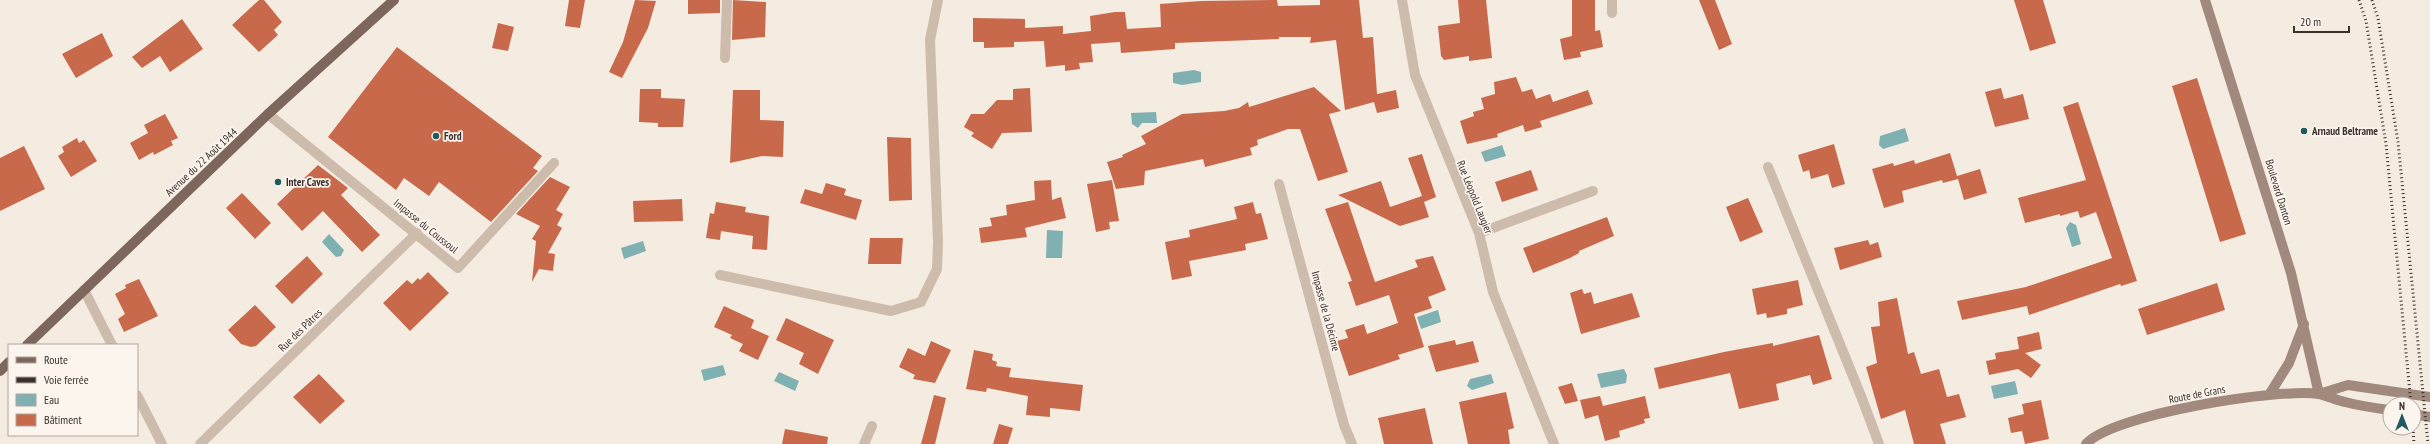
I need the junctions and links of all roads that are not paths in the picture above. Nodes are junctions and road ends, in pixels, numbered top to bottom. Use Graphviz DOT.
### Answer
graph roads {
  1 [pos="394,0"];
  2 [pos="727,0"];
  3 [pos="938,0"];
  4 [pos="1402,0"];
  5 [pos="1612,0"];
  6 [pos="2205,0"];
  7 [pos="1612,13"];
  8 [pos="725,58"];
  9 [pos="268,114"];
  10 [pos="554,164"];
  11 [pos="1768,166"];
  12 [pos="1279,184"];
  13 [pos="1593,191"];
  14 [pos="417,233"];
  15 [pos="1478,233"];
  16 [pos="720,275"];
  17 [pos="84,290"];
  18 [pos="2304,324"];
  19 [pos="28,344"];
  20 [pos="111,344"];
  21 [pos="8,363"];
  22 [pos="0,371"];
  23 [pos="2319,394"];
  24 [pos="2269,395"];
  25 [pos="138,397"];
  26 [pos="2430,397"];
  27 [pos="2382,409"];
  28 [pos="872,426"];
  29 [pos="162,444"];
  30 [pos="200,444"];
  31 [pos="864,444"];
  32 [pos="1352,444"];
  33 [pos="1554,444"];
  34 [pos="1879,444"];
  35 [pos="2086,444"];
  1 -- 9 [label="main road, Avenue du 22 Août 1944"];
  2 -- 8 [label="street"];
  3 -- 16 [label="street"];
  4 -- 15 [label="street, Rue Léopold Laugier"];
  5 -- 7 [label="street"];
  6 -- 18 [label="main road, Boulevard Danton"];
  9 -- 14 [label="street, Impasse du Coussoul"];
  9 -- 17 [label="main road, Avenue du 22 Août 1944"];
  10 -- 14 [label="street, Impasse du Coussoul"];
  11 -- 34 [label="street"];
  12 -- 32 [label="street, Impasse de la Décime"];
  13 -- 15 [label="street"];
  14 -- 30 [label="street, Rue des Pâtres"];
  15 -- 33 [label="street, Rue Léopold Laugier"];
  17 -- 19 [label="main road, Avenue du 22 Août 1944"];
  17 -- 20 [label="street"];
  18 -- 23 [label="main road, Boulevard Danton"];
  18 -- 24 [label="main road"];
  21 -- 22 [label="main road"];
  23 -- 24 [label="main road, Route de Grans"];
  23 -- 26 [label="main road, Route de Grans"];
  23 -- 27 [label="main road, Route de Grans"];
  24 -- 35 [label="main road, Route de Grans"];
  25 -- 29 [label="street"];
  28 -- 31 [label="street"];
}
